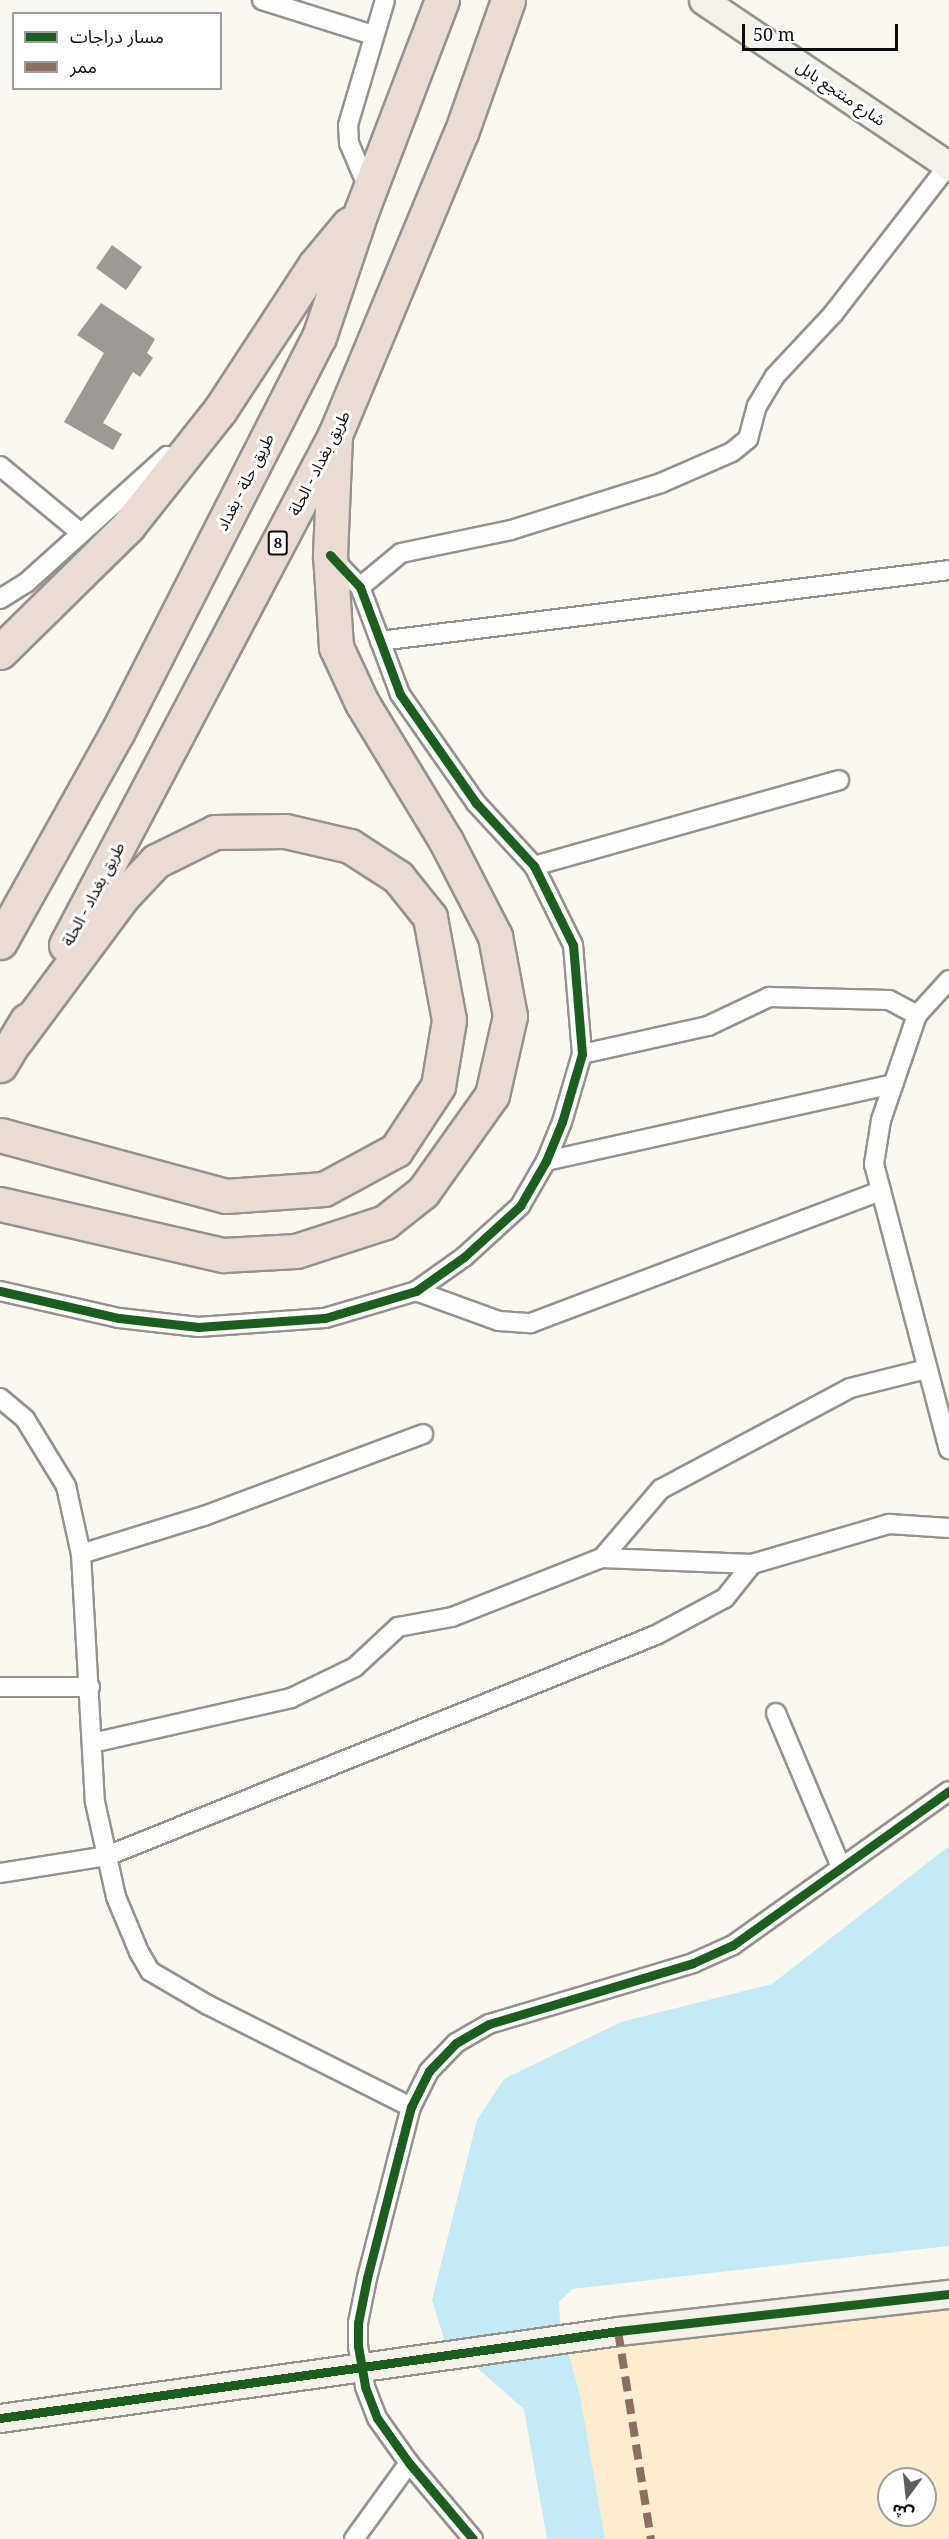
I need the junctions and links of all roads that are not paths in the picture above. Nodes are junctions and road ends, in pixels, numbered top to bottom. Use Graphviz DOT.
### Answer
graph roads {
  1 [pos="262,0"];
  2 [pos="385,0"];
  3 [pos="442,0"];
  4 [pos="508,0"];
  5 [pos="703,0"];
  6 [pos="373,35"];
  7 [pos="949,166"];
  8 [pos="365,203"];
  9 [pos="220,410"];
  10 [pos="335,435"];
  11 [pos="0,466"];
  12 [pos="81,533"];
  13 [pos="330,555"];
  14 [pos="949,570"];
  15 [pos="360,587"];
  16 [pos="0,599"];
  17 [pos="380,641"];
  18 [pos="0,652"];
  19 [pos="839,780"];
  20 [pos="534,866"];
  21 [pos="0,942"];
  22 [pos="949,980"];
  23 [pos="918,1015"];
  24 [pos="8,1052"];
  25 [pos="582,1054"];
  26 [pos="894,1084"];
  27 [pos="0,1135"];
  28 [pos="546,1161"];
  29 [pos="881,1191"];
  30 [pos="0,1204"];
  31 [pos="0,1291"];
  32 [pos="416,1291"];
  33 [pos="927,1369"];
  34 [pos="0,1398"];
  35 [pos="423,1434"];
  36 [pos="949,1449"];
  37 [pos="949,1528"];
  38 [pos="81,1554"];
  39 [pos="602,1558"];
  40 [pos="752,1564"];
  41 [pos="0,1687"];
  42 [pos="90,1687"];
  43 [pos="776,1713"];
  44 [pos="92,1743"];
  45 [pos="949,1791"];
  46 [pos="107,1856"];
  47 [pos="841,1867"];
  48 [pos="0,1873"];
  49 [pos="411,2107"];
  50 [pos="949,2294"];
  51 [pos="361,2370"];
  52 [pos="0,2418"];
  53 [pos="408,2463"];
  54 [pos="354,2539"];
  55 [pos="473,2539"];
  1 -- 6 [label="street"];
  2 -- 6 [label="street"];
  3 -- 8 [label="highway, طريق حلة - بغداد"];
  4 -- 10 [label="highway, طريق بغداد - الحلة / 8"];
  5 -- 7 [label="street, شارع منتجع بابل"];
  6 -- 8 [label="street"];
  7 -- 15 [label="street"];
  8 -- 9 [label="highway"];
  8 -- 21 [label="highway, طريق حلة - بغداد"];
  9 -- 12 [label="street"];
  9 -- 18 [label="highway"];
  10 -- 13 [label="highway"];
  10 -- 24 [label="highway, طريق بغداد - الحلة / 8"];
  11 -- 12 [label="street"];
  12 -- 16 [label="street"];
  13 -- 15 [label="street"];
  13 -- 30 [label="highway"];
  14 -- 17 [label="street"];
  15 -- 17 [label="street"];
  17 -- 20 [label="street"];
  19 -- 20 [label="street"];
  20 -- 25 [label="street"];
  22 -- 23 [label="street"];
  23 -- 25 [label="street"];
  23 -- 26 [label="street"];
  24 -- 27 [label="highway"];
  25 -- 28 [label="street"];
  26 -- 28 [label="street"];
  26 -- 29 [label="street"];
  28 -- 32 [label="street"];
  29 -- 32 [label="street"];
  29 -- 33 [label="street"];
  31 -- 32 [label="street"];
  33 -- 36 [label="street"];
  33 -- 39 [label="street"];
  34 -- 38 [label="street"];
  35 -- 38 [label="street"];
  37 -- 40 [label="street"];
  38 -- 42 [label="street"];
  39 -- 40 [label="street"];
  39 -- 44 [label="street"];
  40 -- 46 [label="street"];
  41 -- 42 [label="street"];
  42 -- 44 [label="street"];
  43 -- 47 [label="street"];
  44 -- 46 [label="street"];
  45 -- 47 [label="street"];
  46 -- 48 [label="street"];
  46 -- 49 [label="street"];
  47 -- 49 [label="street"];
  49 -- 51 [label="street"];
  50 -- 51 [label="street"];
  51 -- 52 [label="street"];
  51 -- 53 [label="street"];
  53 -- 54 [label="street"];
  53 -- 55 [label="street"];
}
